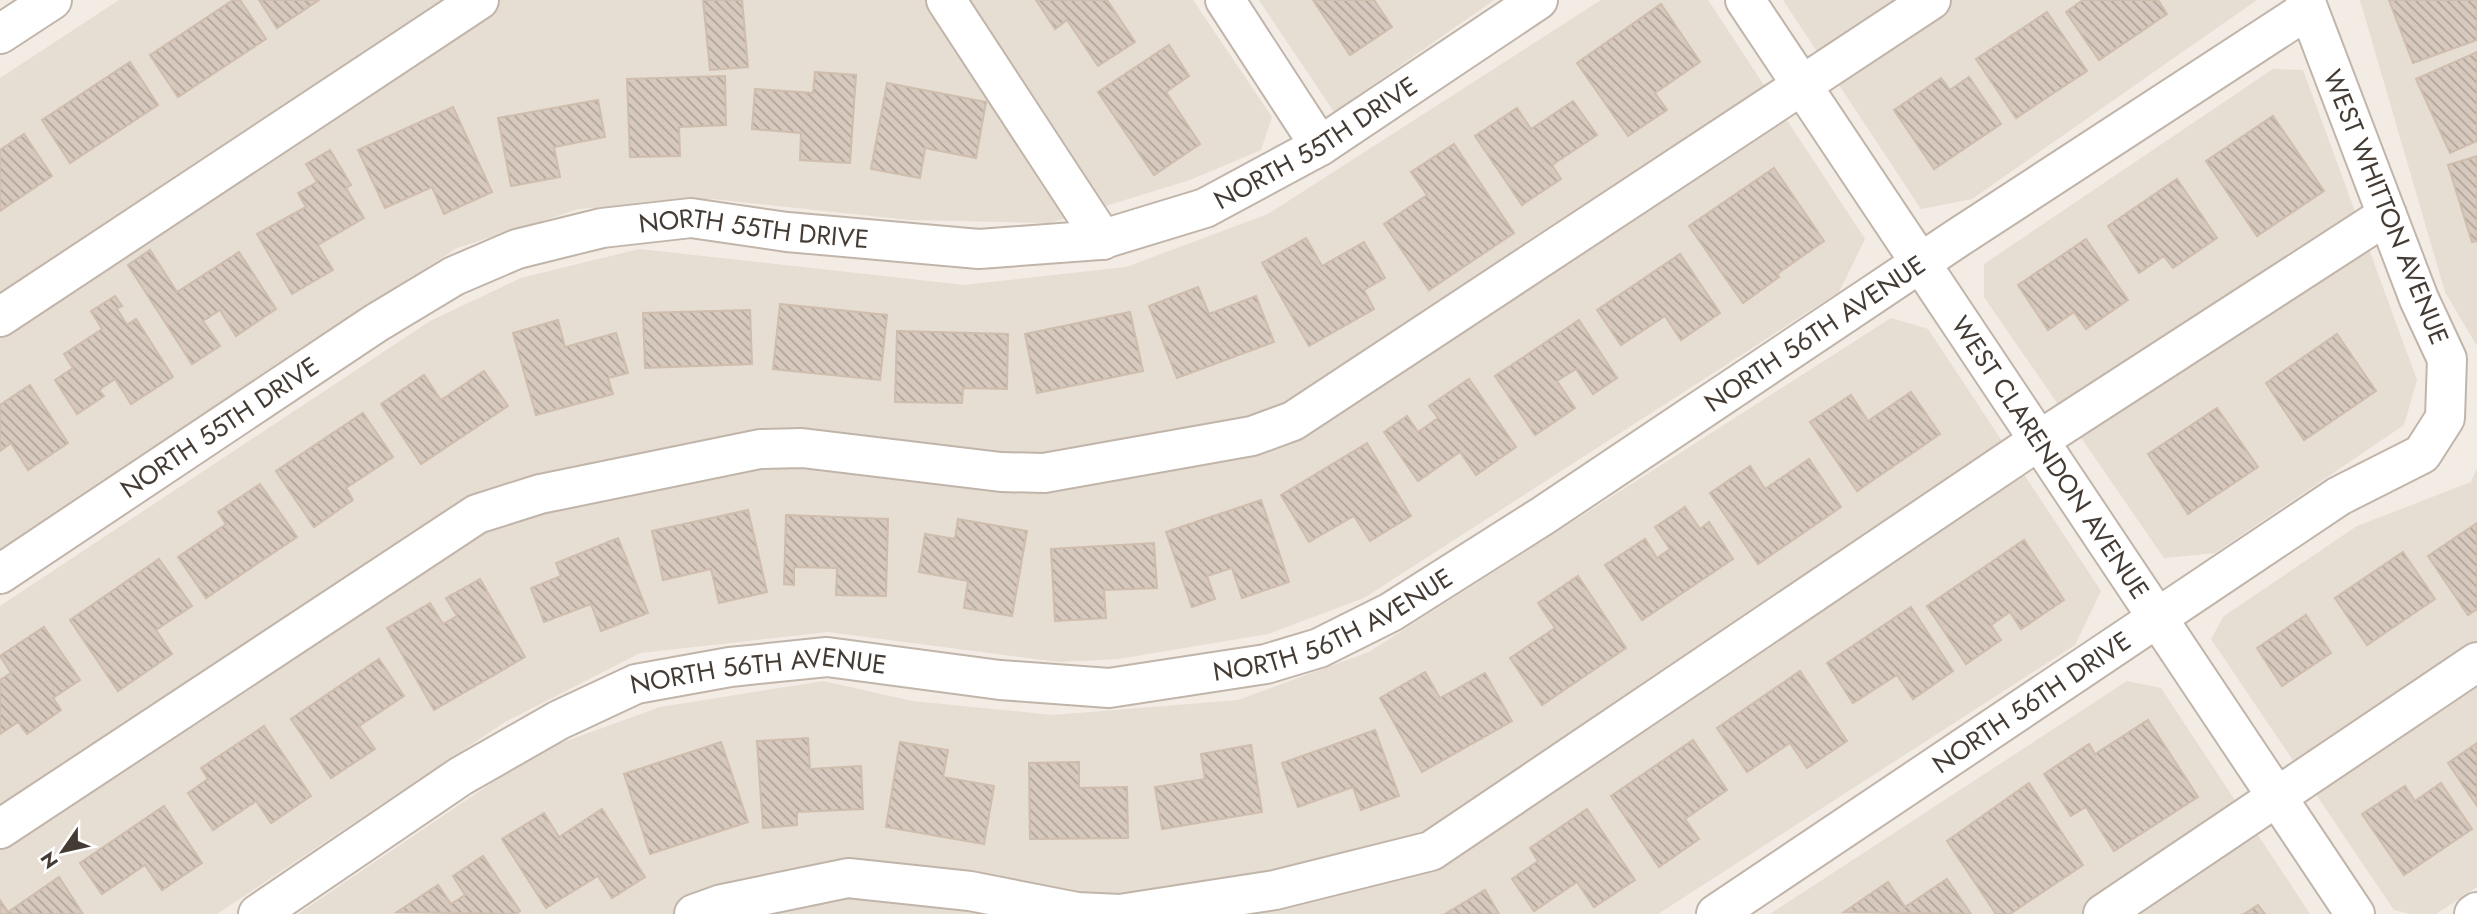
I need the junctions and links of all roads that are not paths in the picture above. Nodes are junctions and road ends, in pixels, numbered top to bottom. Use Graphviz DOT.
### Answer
graph roads {
  1 [pos="52,0"];
  2 [pos="479,0"];
  3 [pos="946,0"];
  4 [pos="1225,0"];
  5 [pos="1538,0"];
  6 [pos="1745,0"];
  7 [pos="1931,0"];
  8 [pos="2306,5"];
  9 [pos="1490,13"];
  10 [pos="0,34"];
  11 [pos="1801,86"];
  12 [pos="1320,146"];
  13 [pos="2387,215"];
  14 [pos="1103,240"];
  15 [pos="1919,264"];
  16 [pos="0,317"];
  17 [pos="2445,418"];
  18 [pos="2038,441"];
  19 [pos="0,574"];
  20 [pos="2155,617"];
  21 [pos="2477,662"];
  22 [pos="2276,797"];
  23 [pos="0,830"];
  24 [pos="257,914"];
  25 [pos="694,914"];
  26 [pos="1716,914"];
  27 [pos="2103,914"];
  28 [pos="2355,914"];
  1 -- 10 [label="street"];
  2 -- 16 [label="street"];
  3 -- 14 [label="street"];
  4 -- 12 [label="street"];
  5 -- 9 [label="street, NORTH 55TH DRIVE"];
  6 -- 11 [label="street, WEST CLARENDON AVENUE"];
  7 -- 11 [label="street"];
  8 -- 13 [label="street, WEST WHITTON AVENUE"];
  8 -- 15 [label="street, NORTH 56TH AVENUE"];
  9 -- 12 [label="street, NORTH 55TH DRIVE"];
  11 -- 15 [label="street, WEST CLARENDON AVENUE"];
  11 -- 23 [label="street"];
  12 -- 14 [label="street, NORTH 55TH DRIVE"];
  13 -- 17 [label="street, WEST WHITTON AVENUE"];
  13 -- 18 [label="street"];
  14 -- 19 [label="street, NORTH 55TH DRIVE"];
  15 -- 18 [label="street, WEST CLARENDON AVENUE"];
  15 -- 24 [label="street, NORTH 56TH AVENUE"];
  17 -- 20 [label="street, NORTH 56TH DRIVE"];
  18 -- 20 [label="street, WEST CLARENDON AVENUE"];
  18 -- 25 [label="street"];
  20 -- 22 [label="street, WEST CLARENDON AVENUE"];
  20 -- 26 [label="street, NORTH 56TH DRIVE"];
  21 -- 22 [label="street"];
  22 -- 27 [label="street"];
  22 -- 28 [label="street, WEST CLARENDON AVENUE"];
}
